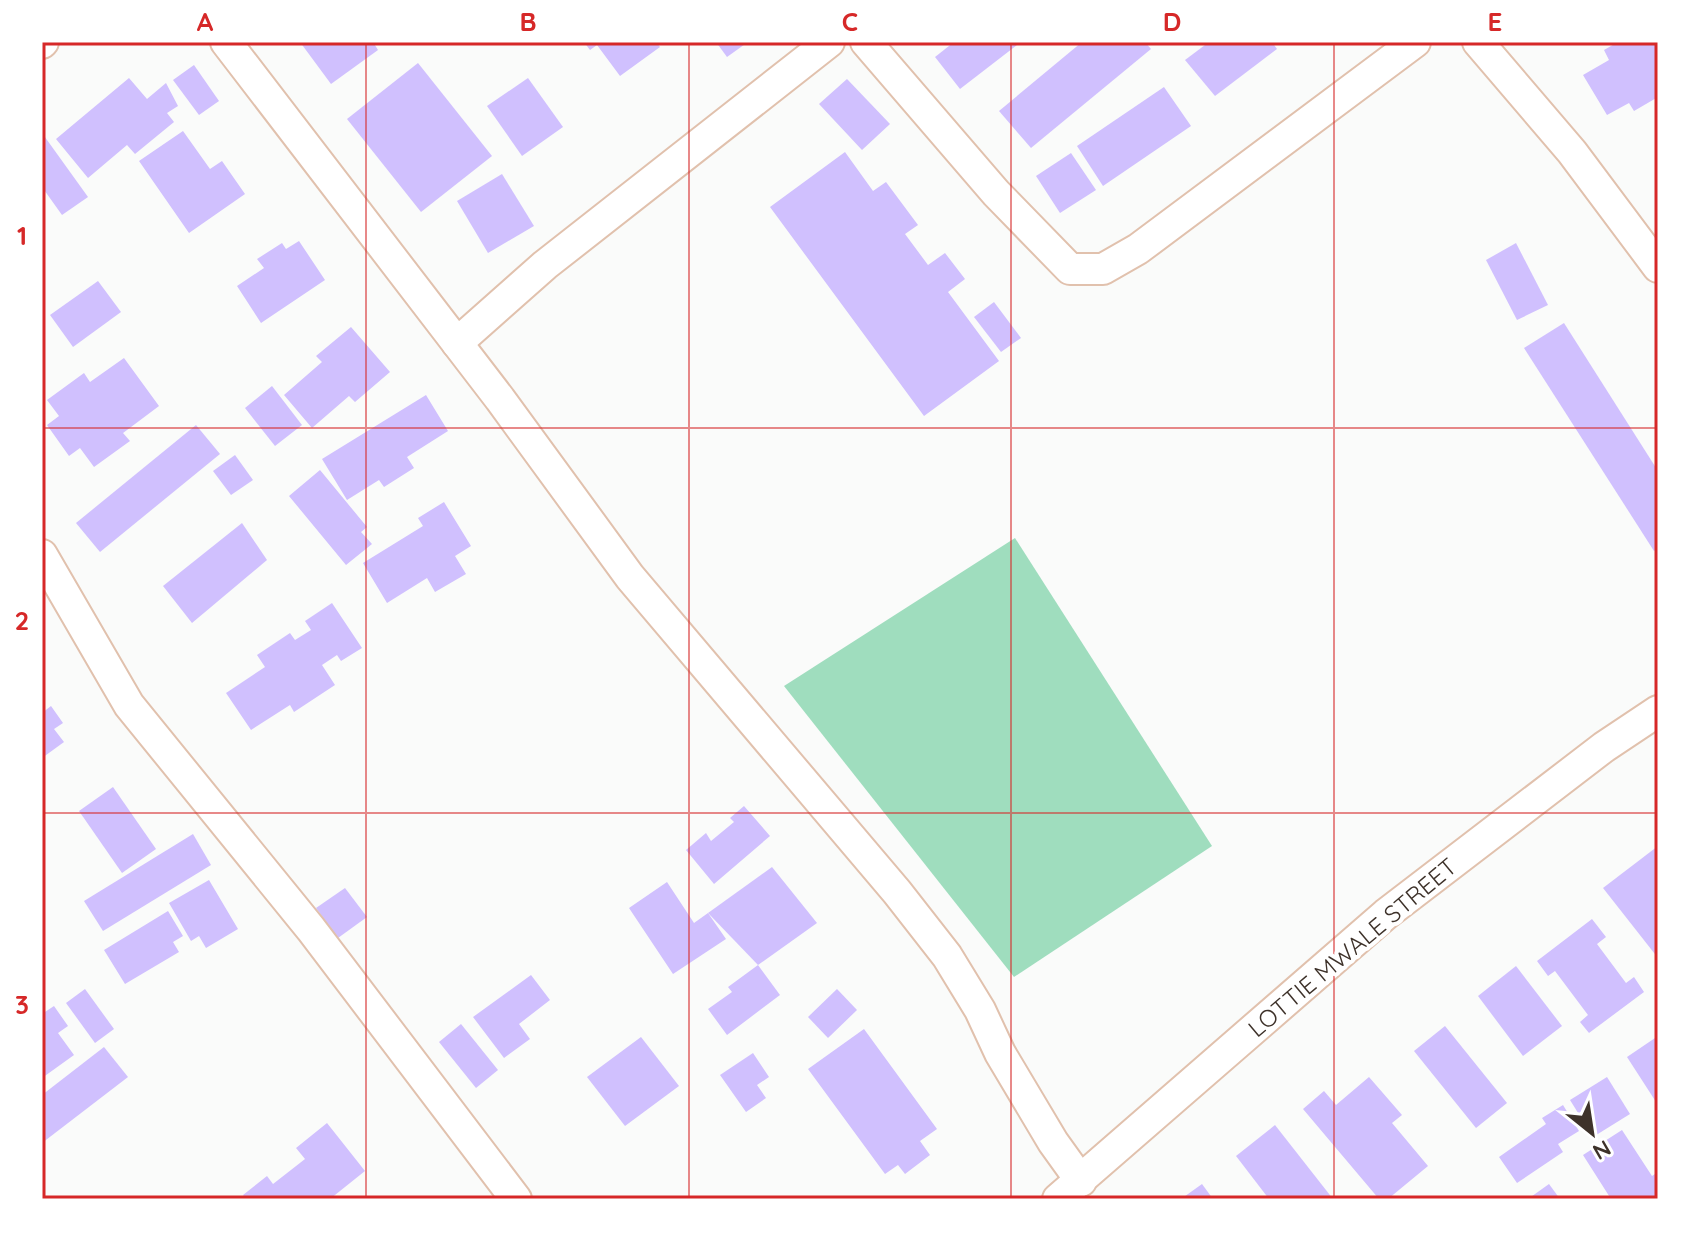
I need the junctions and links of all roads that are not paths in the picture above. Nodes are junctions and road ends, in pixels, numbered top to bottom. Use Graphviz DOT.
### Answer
graph roads {
  1 [pos="226,42"];
  2 [pos="829,42"];
  3 [pos="866,42"];
  4 [pos="1415,42"];
  5 [pos="1478,42"];
  6 [pos="1658,267"];
  7 [pos="457,343"];
  8 [pos="42,555"];
  9 [pos="1658,711"];
  10 [pos="1069,1190"];
  11 [pos="516,1199"];
  1 -- 7 [label="street"];
  2 -- 7 [label="street"];
  3 -- 4 [label="street"];
  5 -- 6 [label="street"];
  7 -- 10 [label="street"];
  8 -- 11 [label="street"];
  9 -- 10 [label="street, LOTTIE MWALE STREET"];
}
